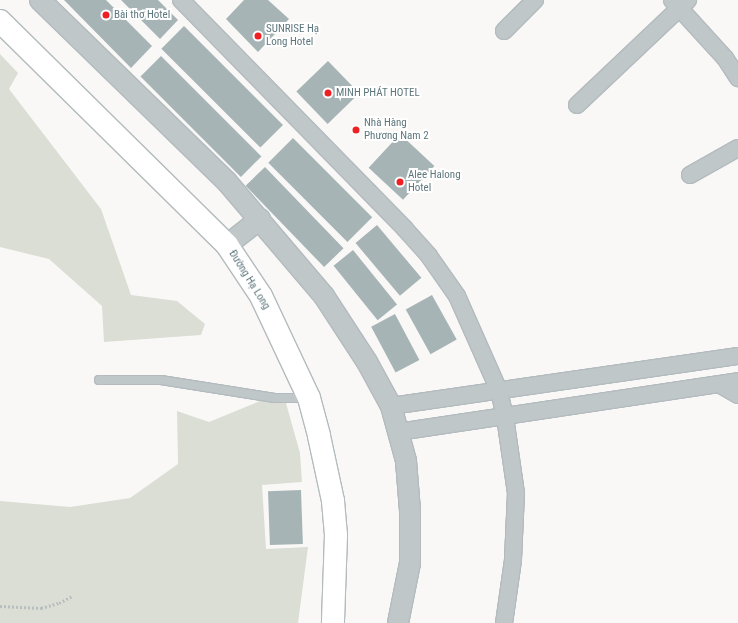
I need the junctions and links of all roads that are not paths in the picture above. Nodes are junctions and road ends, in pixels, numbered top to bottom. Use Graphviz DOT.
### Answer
graph roads {
  1 [pos="40,0"];
  2 [pos="181,0"];
  3 [pos="535,0"];
  4 [pos="680,3"];
  5 [pos="0,20"];
  6 [pos="504,31"];
  7 [pos="738,78"];
  8 [pos="577,105"];
  9 [pos="738,148"];
  10 [pos="690,175"];
  11 [pos="260,219"];
  12 [pos="227,245"];
  13 [pos="738,343"];
  14 [pos="738,356"];
  15 [pos="717,359"];
  16 [pos="98,380"];
  17 [pos="738,381"];
  18 [pos="719,384"];
  19 [pos="499,391"];
  20 [pos="738,395"];
  21 [pos="309,398"];
  22 [pos="390,406"];
  23 [pos="505,417"];
  24 [pos="398,432"];
  25 [pos="333,623"];
  26 [pos="398,623"];
  27 [pos="504,623"];
  1 -- 11 [label="street"];
  2 -- 19 [label="street"];
  3 -- 6 [label="street"];
  4 -- 7 [label="street"];
  4 -- 8 [label="street"];
  5 -- 12 [label="main road, Đường Hạ Long"];
  9 -- 10 [label="street"];
  11 -- 12 [label="street"];
  11 -- 22 [label="street"];
  12 -- 21 [label="main road, Đường Hạ Long"];
  13 -- 15 [label="street"];
  14 -- 15 [label="street"];
  15 -- 19 [label="street"];
  16 -- 21 [label="lane"];
  17 -- 18 [label="street"];
  18 -- 20 [label="street"];
  18 -- 23 [label="street"];
  19 -- 22 [label="street"];
  19 -- 23 [label="street"];
  21 -- 25 [label="main road, Đường Hạ Long"];
  22 -- 24 [label="street"];
  23 -- 24 [label="street"];
  23 -- 27 [label="street"];
  24 -- 26 [label="street"];
}
